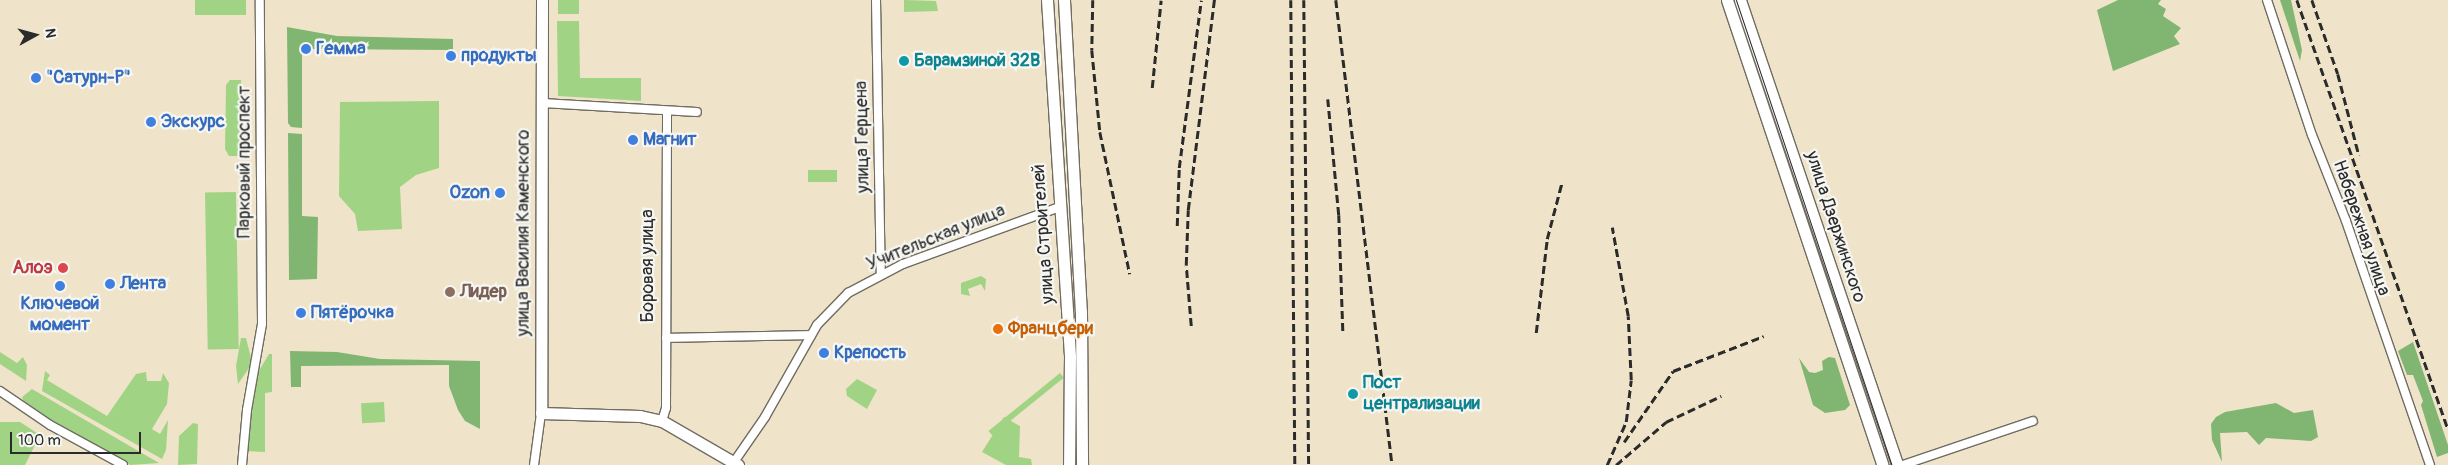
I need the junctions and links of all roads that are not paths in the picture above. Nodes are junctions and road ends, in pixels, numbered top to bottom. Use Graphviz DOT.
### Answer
graph roads {
  1 [pos="260,0"];
  2 [pos="542,0"];
  3 [pos="876,0"];
  4 [pos="1048,0"];
  5 [pos="1064,0"];
  6 [pos="1728,0"];
  7 [pos="1740,0"];
  8 [pos="2267,0"];
  9 [pos="542,103"];
  10 [pos="667,111"];
  11 [pos="697,112"];
  12 [pos="1060,207"];
  13 [pos="881,274"];
  14 [pos="811,335"];
  15 [pos="666,338"];
  16 [pos="0,391"];
  17 [pos="541,413"];
  18 [pos="662,420"];
  19 [pos="2033,421"];
  20 [pos="735,464"];
  21 [pos="123,465"];
  22 [pos="242,465"];
  23 [pos="534,465"];
  24 [pos="1070,465"];
  25 [pos="1082,465"];
  26 [pos="1884,465"];
  27 [pos="1897,465"];
  28 [pos="1903,465"];
  29 [pos="2430,465"];
  1 -- 22 [label="street, Парковый проспект"];
  2 -- 9 [label="main road, улица Василия Каменского"];
  3 -- 13 [label="street, улица Герцена"];
  4 -- 12 [label="main road, улица Строителей"];
  5 -- 25 [label="main road, улица Строителей"];
  6 -- 26 [label="main road, улица Дзержинского"];
  7 -- 27 [label="main road, улица Дзержинского"];
  8 -- 29 [label="street, Набережная улица"];
  9 -- 10 [label="street"];
  9 -- 17 [label="main road, улица Василия Каменского"];
  10 -- 11 [label="street"];
  10 -- 15 [label="street, Боровая улица"];
  12 -- 13 [label="street, Учительская улица"];
  12 -- 24 [label="main road, улица Строителей"];
  13 -- 14 [label="street, Учительская улица"];
  14 -- 15 [label="street"];
  14 -- 20 [label="street, Учительская улица"];
  15 -- 18 [label="street, Боровая улица"];
  16 -- 21 [label="street"];
  17 -- 18 [label="main road"];
  17 -- 23 [label="street, улица Василия Каменского"];
  18 -- 20 [label="main road"];
  19 -- 28 [label="street"];
}
